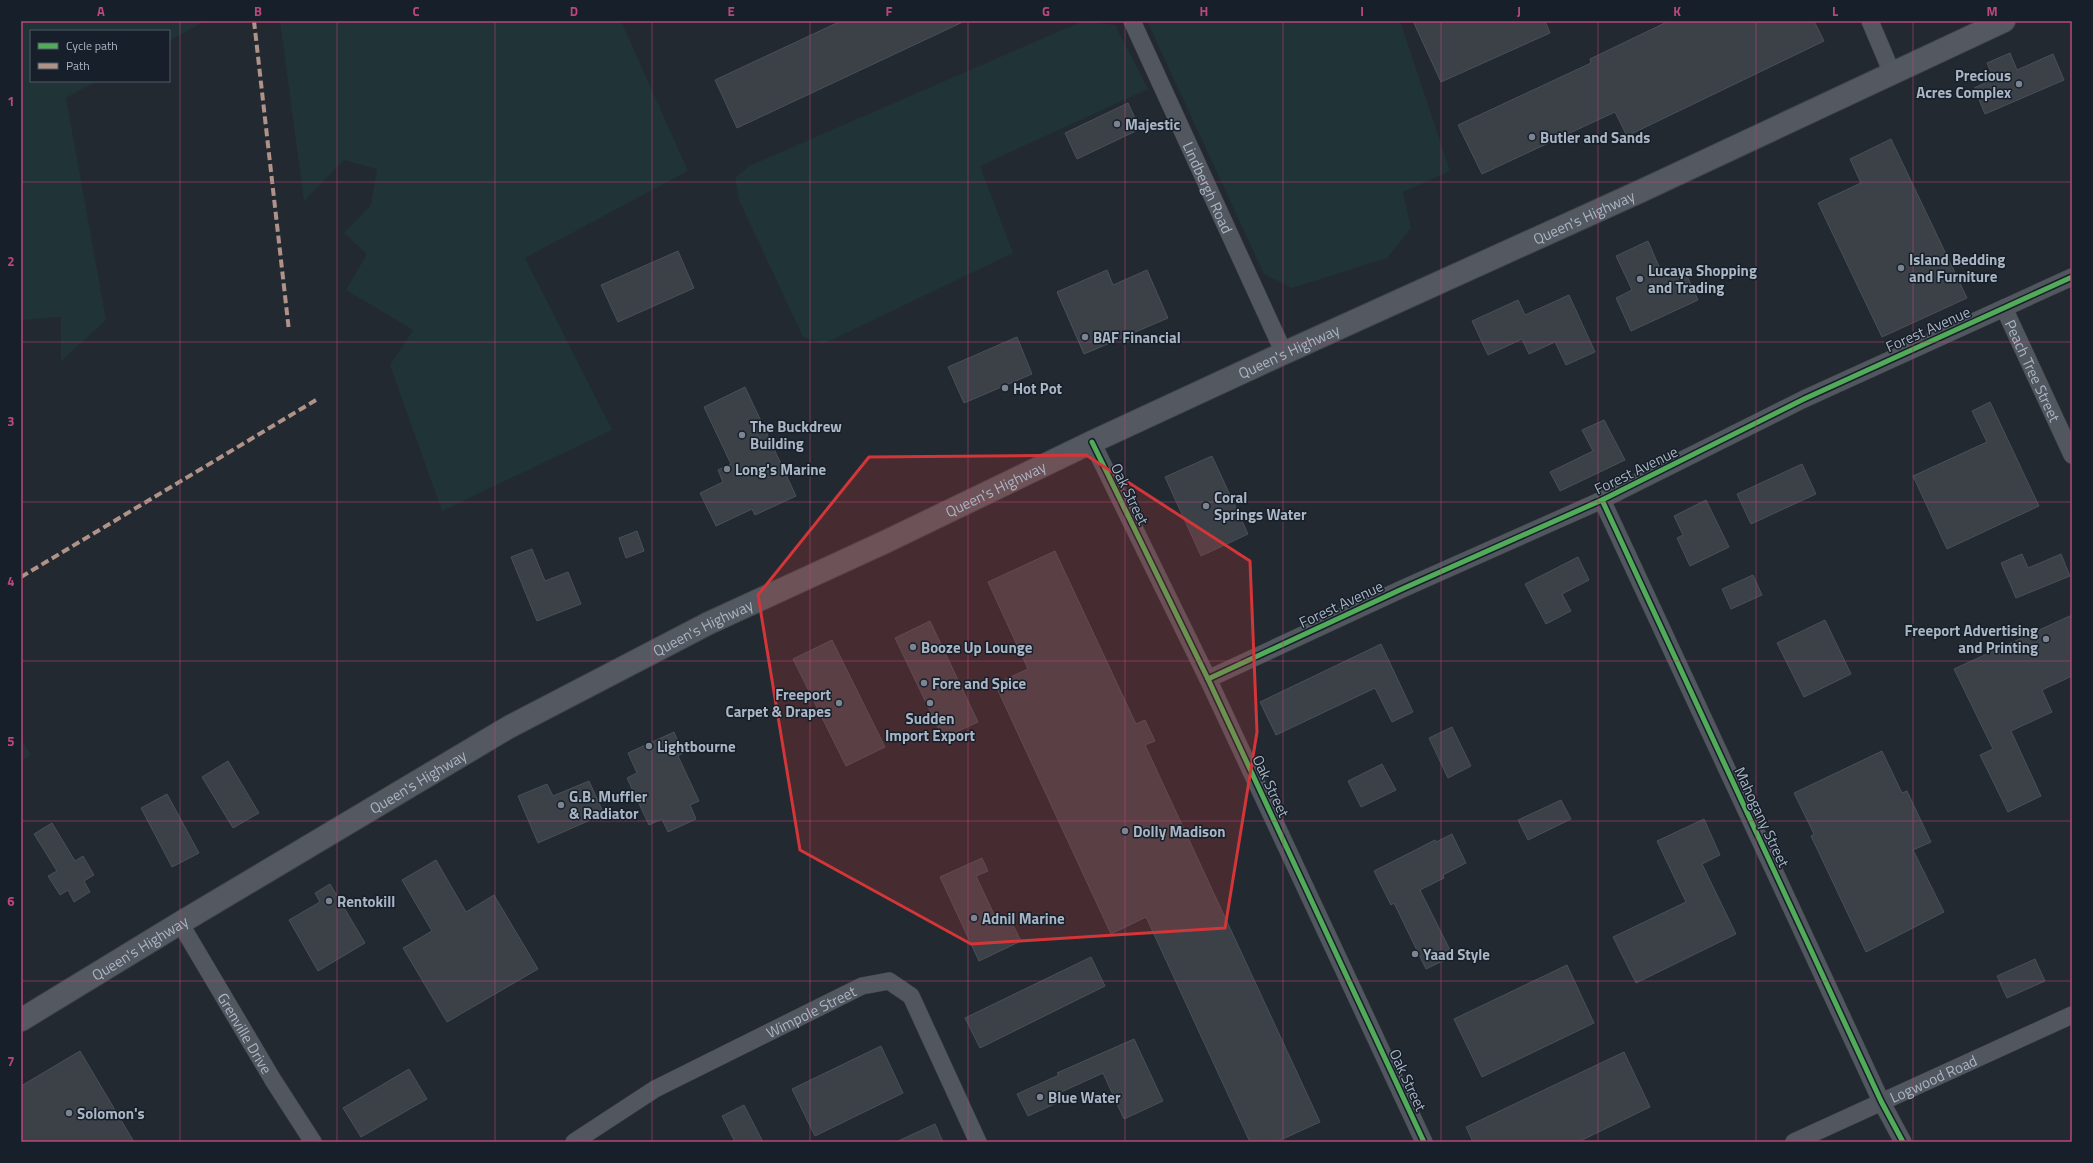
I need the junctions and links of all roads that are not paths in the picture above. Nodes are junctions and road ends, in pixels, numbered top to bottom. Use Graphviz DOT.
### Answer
graph roads {
  1 [pos="1132,21"];
  2 [pos="1870,21"];
  3 [pos="2004,21"];
  4 [pos="1892,73"];
  5 [pos="2072,277"];
  6 [pos="2004,308"];
  7 [pos="1284,353"];
  8 [pos="1092,442"];
  9 [pos="2072,455"];
  10 [pos="1602,500"];
  11 [pos="1208,679"];
  12 [pos="180,922"];
  13 [pos="2072,1015"];
  14 [pos="21,1020"];
  15 [pos="1881,1101"];
  16 [pos="313,1142"];
  17 [pos="574,1142"];
  18 [pos="978,1142"];
  19 [pos="1424,1142"];
  20 [pos="1794,1142"];
  21 [pos="1903,1142"];
  1 -- 7 [label="street, Lindbergh Road"];
  2 -- 4 [label="street"];
  3 -- 4 [label="main road, Queen's Highway"];
  4 -- 7 [label="main road, Queen's Highway"];
  5 -- 6 [label="street, Forest Avenue"];
  6 -- 9 [label="street, Peach Tree Street"];
  6 -- 10 [label="street, Forest Avenue"];
  7 -- 8 [label="main road, Queen's Highway"];
  8 -- 11 [label="street, Oak Street"];
  8 -- 12 [label="main road, Queen's Highway"];
  10 -- 11 [label="street, Forest Avenue"];
  10 -- 15 [label="street, Mahogany Street"];
  11 -- 19 [label="street, Oak Street"];
  12 -- 14 [label="main road, Queen's Highway"];
  12 -- 16 [label="street, Grenville Drive"];
  13 -- 15 [label="street, Logwood Road"];
  15 -- 20 [label="street, Logwood Road"];
  15 -- 21 [label="street, Mahogany Street"];
  17 -- 18 [label="street, Wimpole Street"];
}
